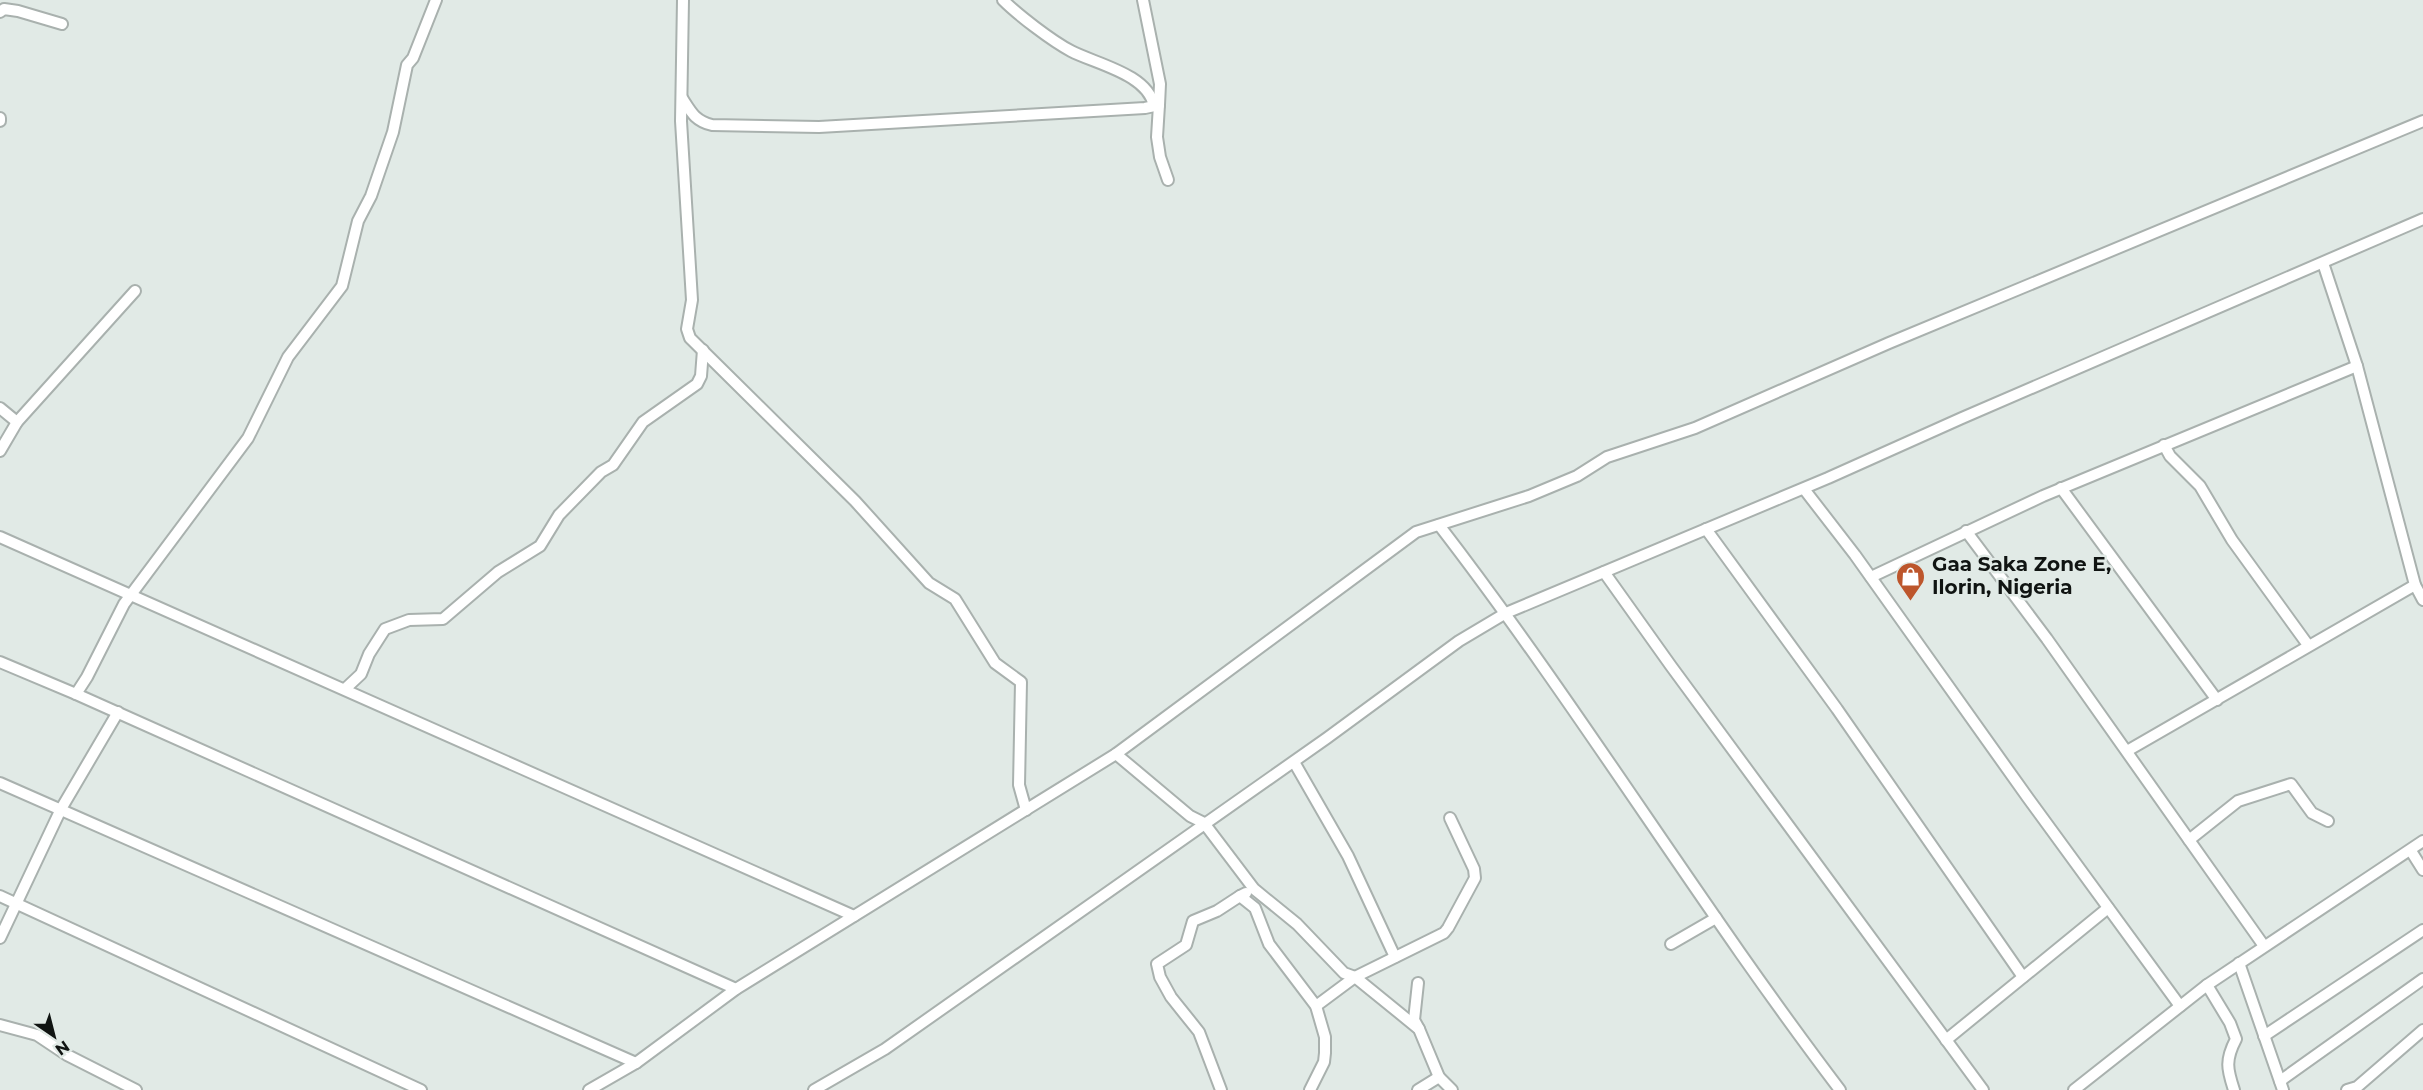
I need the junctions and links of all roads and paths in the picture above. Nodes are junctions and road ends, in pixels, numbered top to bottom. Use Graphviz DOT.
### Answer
graph roads {
  1 [pos="436,0"];
  2 [pos="683,0"];
  3 [pos="1003,0"];
  4 [pos="1143,0"];
  5 [pos="1,8"];
  6 [pos="62,24"];
  7 [pos="682,98"];
  8 [pos="1156,106"];
  9 [pos="2423,121"];
  10 [pos="1168,180"];
  11 [pos="2423,219"];
  12 [pos="2323,263"];
  13 [pos="135,291"];
  14 [pos="703,350"];
  15 [pos="2357,366"];
  16 [pos="0,408"];
  17 [pos="17,422"];
  18 [pos="2164,445"];
  19 [pos="0,451"];
  20 [pos="2061,488"];
  21 [pos="1804,489"];
  22 [pos="1439,525"];
  23 [pos="1706,529"];
  24 [pos="1966,531"];
  25 [pos="0,537"];
  26 [pos="1604,572"];
  27 [pos="1871,577"];
  28 [pos="2415,585"];
  29 [pos="132,594"];
  30 [pos="2423,600"];
  31 [pos="1506,613"];
  32 [pos="2308,645"];
  33 [pos="0,662"];
  34 [pos="345,688"];
  35 [pos="76,694"];
  36 [pos="2217,700"];
  37 [pos="118,712"];
  38 [pos="2127,751"];
  39 [pos="1116,754"];
  40 [pos="1294,762"];
  41 [pos="0,783"];
  42 [pos="61,809"];
  43 [pos="1026,810"];
  44 [pos="1450,818"];
  45 [pos="2328,821"];
  46 [pos="1204,824"];
  47 [pos="2189,840"];
  48 [pos="2423,841"];
  49 [pos="2411,851"];
  50 [pos="2423,870"];
  51 [pos="1254,889"];
  52 [pos="0,896"];
  53 [pos="1240,896"];
  54 [pos="15,902"];
  55 [pos="2108,908"];
  56 [pos="854,916"];
  57 [pos="1716,918"];
  58 [pos="2423,930"];
  59 [pos="0,938"];
  60 [pos="1671,944"];
  61 [pos="2264,946"];
  62 [pos="1395,957"];
  63 [pos="2239,963"];
  64 [pos="1355,977"];
  65 [pos="2024,977"];
  66 [pos="2423,979"];
  67 [pos="1418,984"];
  68 [pos="2207,985"];
  69 [pos="736,989"];
  70 [pos="1316,1006"];
  71 [pos="2180,1006"];
  72 [pos="0,1024"];
  73 [pos="1419,1029"];
  74 [pos="2423,1030"];
  75 [pos="2264,1036"];
  76 [pos="1946,1040"];
  77 [pos="636,1063"];
  78 [pos="1439,1077"];
  79 [pos="2282,1086"];
  80 [pos="136,1090"];
  81 [pos="421,1090"];
  82 [pos="589,1090"];
  83 [pos="814,1090"];
  84 [pos="1221,1090"];
  85 [pos="1310,1090"];
  86 [pos="1418,1090"];
  87 [pos="1452,1090"];
  88 [pos="1840,1090"];
  89 [pos="1983,1090"];
  90 [pos="2074,1090"];
  91 [pos="2234,1090"];
  92 [pos="2347,1090"];
  1 -- 29 [label="street"];
  2 -- 7 [label="street"];
  3 -- 8 [label="street"];
  4 -- 8 [label="street"];
  5 -- 6 [label="street"];
  7 -- 8 [label="street"];
  7 -- 14 [label="street"];
  8 -- 10 [label="street"];
  9 -- 22 [label="street"];
  11 -- 12 [label="street"];
  12 -- 15 [label="street"];
  12 -- 21 [label="street"];
  13 -- 17 [label="street"];
  14 -- 34 [label="street"];
  14 -- 43 [label="street"];
  15 -- 18 [label="street"];
  15 -- 28 [label="street"];
  16 -- 17 [label="street"];
  17 -- 19 [label="street"];
  18 -- 20 [label="street"];
  18 -- 32 [label="street"];
  20 -- 24 [label="street"];
  20 -- 36 [label="street"];
  21 -- 23 [label="street"];
  21 -- 27 [label="street"];
  22 -- 31 [label="street"];
  22 -- 39 [label="street"];
  23 -- 26 [label="street"];
  23 -- 65 [label="street"];
  24 -- 27 [label="street"];
  24 -- 38 [label="street"];
  25 -- 29 [label="street"];
  26 -- 31 [label="street"];
  26 -- 76 [label="street"];
  27 -- 55 [label="street"];
  28 -- 30 [label="street"];
  28 -- 32 [label="street"];
  29 -- 34 [label="street"];
  29 -- 35 [label="street"];
  31 -- 40 [label="street"];
  31 -- 57 [label="street"];
  32 -- 36 [label="street"];
  33 -- 35 [label="street"];
  34 -- 56 [label="street"];
  35 -- 37 [label="street"];
  36 -- 38 [label="street"];
  37 -- 42 [label="street"];
  37 -- 69 [label="street"];
  38 -- 47 [label="street"];
  39 -- 43 [label="street"];
  39 -- 46 [label="street"];
  40 -- 46 [label="street"];
  40 -- 62 [label="street"];
  41 -- 42 [label="street"];
  42 -- 54 [label="street"];
  42 -- 77 [label="street"];
  43 -- 56 [label="street"];
  44 -- 62 [label="street"];
  45 -- 47 [label="street"];
  46 -- 51 [label="street"];
  46 -- 83 [label="street"];
  47 -- 61 [label="street"];
  48 -- 49 [label="street"];
  49 -- 50 [label="street"];
  49 -- 61 [label="street"];
  51 -- 53 [label="street"];
  51 -- 64 [label="street"];
  52 -- 54 [label="street"];
  53 -- 70 [label="street"];
  53 -- 84 [label="street"];
  54 -- 59 [label="street"];
  54 -- 81 [label="street"];
  55 -- 65 [label="street"];
  55 -- 71 [label="street"];
  56 -- 69 [label="street"];
  57 -- 60 [label="street"];
  57 -- 88 [label="street"];
  58 -- 75 [label="street"];
  61 -- 63 [label="street"];
  62 -- 64 [label="street"];
  63 -- 68 [label="street"];
  63 -- 75 [label="street"];
  64 -- 70 [label="street"];
  64 -- 73 [label="street"];
  65 -- 76 [label="street"];
  66 -- 79 [label="street"];
  67 -- 73 [label="street"];
  68 -- 71 [label="street"];
  68 -- 91 [label="street"];
  69 -- 77 [label="street"];
  70 -- 85 [label="street"];
  71 -- 90 [label="street"];
  72 -- 80 [label="street"];
  73 -- 78 [label="street"];
  74 -- 92 [label="street"];
  75 -- 79 [label="street"];
  76 -- 89 [label="street"];
  77 -- 82 [label="street"];
  78 -- 86 [label="street"];
  78 -- 87 [label="street"];
}
